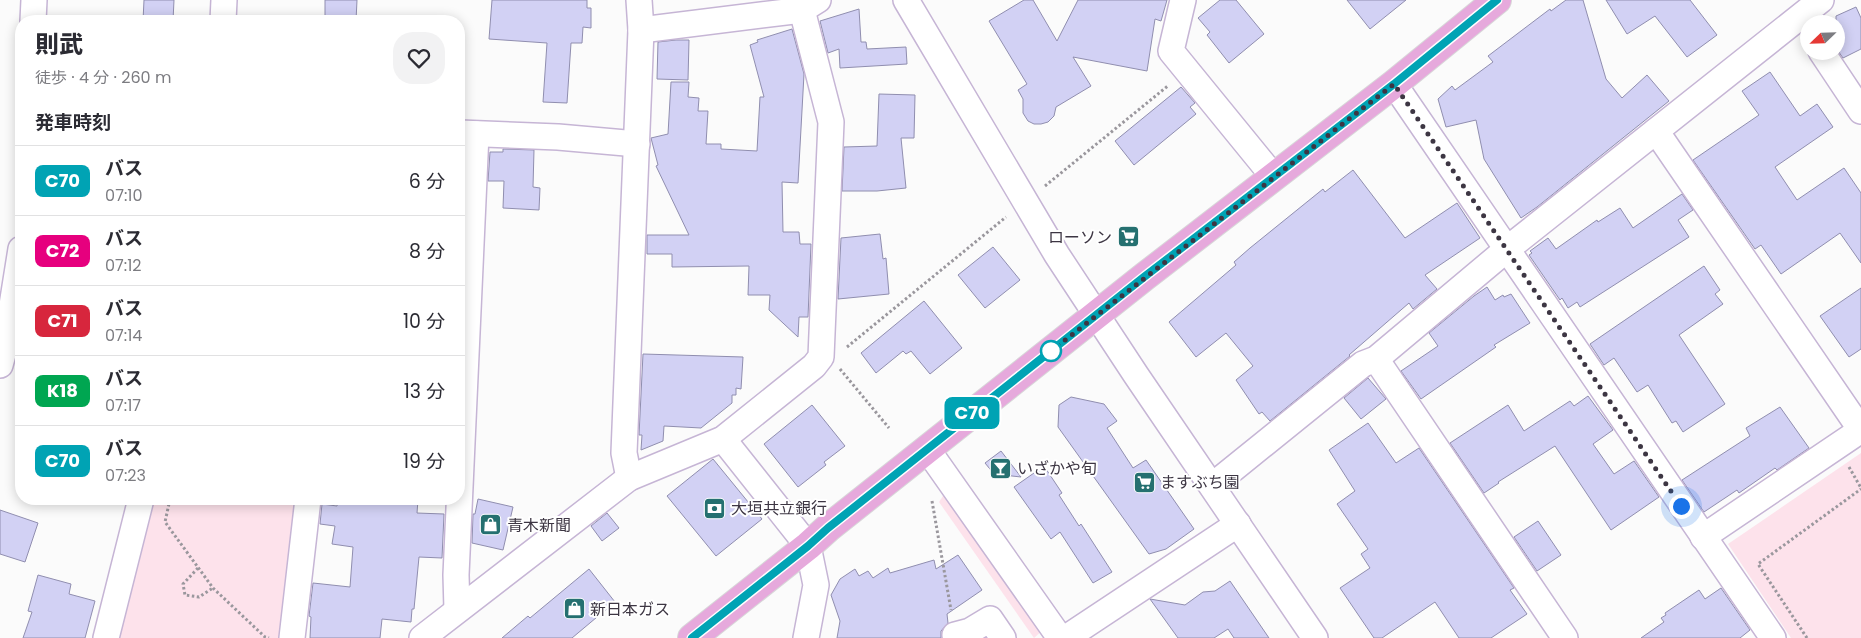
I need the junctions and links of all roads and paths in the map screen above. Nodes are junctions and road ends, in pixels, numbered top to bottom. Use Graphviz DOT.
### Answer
graph roads {
  1 [pos="34,0"];
  2 [pos="224,0"];
  3 [pos="639,0"];
  4 [pos="906,0"];
  5 [pos="1183,0"];
  6 [pos="1497,0"];
  7 [pos="1821,0"];
  8 [pos="810,5"];
  9 [pos="33,15"];
  10 [pos="223,15"];
  11 [pos="1811,15"];
  12 [pos="1800,29"];
  13 [pos="641,30"];
  14 [pos="1827,60"];
  15 [pos="1187,70"];
  16 [pos="1394,84"];
  17 [pos="1861,112"];
  18 [pos="1656,131"];
  19 [pos="467,134"];
  20 [pos="637,144"];
  21 [pos="1273,176"];
  22 [pos="1045,186"];
  23 [pos="465,214"];
  24 [pos="1006,217"];
  25 [pos="1506,250"];
  26 [pos="15,291"];
  27 [pos="1096,315"];
  28 [pos="7,348"];
  29 [pos="826,358"];
  30 [pos="1376,359"];
  31 [pos="889,428"];
  32 [pos="1861,430"];
  33 [pos="723,439"];
  34 [pos="927,449"];
  35 [pos="629,478"];
  36 [pos="1212,486"];
  37 [pos="1861,489"];
  38 [pos="932,499"];
  39 [pos="139,505"];
  40 [pos="169,505"];
  41 [pos="307,505"];
  42 [pos="458,505"];
  43 [pos="1238,524"];
  44 [pos="1703,537"];
  45 [pos="808,546"];
  46 [pos="198,568"];
  47 [pos="213,588"];
  48 [pos="457,610"];
  49 [pos="955,635"];
  50 [pos="106,638"];
  51 [pos="272,638"];
  52 [pos="292,638"];
  53 [pos="422,638"];
  54 [pos="692,638"];
  55 [pos="806,638"];
  56 [pos="1003,638"];
  57 [pos="1060,638"];
  58 [pos="1066,638"];
  59 [pos="1315,638"];
  60 [pos="1565,638"];
  61 [pos="1773,638"];
  62 [pos="1807,638"];
  1 -- 9 [label="street"];
  2 -- 10 [label="street"];
  3 -- 13 [label="street"];
  4 -- 27 [label="street"];
  5 -- 15 [label="street"];
  6 -- 16 [label="main road"];
  7 -- 11 [label="street"];
  8 -- 13 [label="street"];
  8 -- 29 [label="street"];
  12 -- 18 [label="street"];
  13 -- 20 [label="street"];
  14 -- 17 [label="street"];
  15 -- 21 [label="street"];
  15 -- 22 [label="path"];
  16 -- 21 [label="main road"];
  16 -- 25 [label="street"];
  18 -- 25 [label="street"];
  18 -- 32 [label="street"];
  19 -- 20 [label="street"];
  19 -- 23 [label="street"];
  20 -- 35 [label="street"];
  21 -- 27 [label="main road"];
  24 -- 29 [label="path"];
  25 -- 30 [label="street"];
  25 -- 44 [label="street"];
  26 -- 28 [label="street"];
  27 -- 34 [label="main road"];
  27 -- 36 [label="street"];
  29 -- 31 [label="path"];
  29 -- 33 [label="street"];
  30 -- 36 [label="street"];
  30 -- 60 [label="street"];
  32 -- 44 [label="street"];
  33 -- 35 [label="street"];
  33 -- 45 [label="street"];
  34 -- 45 [label="main road"];
  34 -- 57 [label="street"];
  35 -- 48 [label="street"];
  36 -- 43 [label="street"];
  37 -- 62 [label="path"];
  38 -- 49 [label="path"];
  39 -- 50 [label="street"];
  40 -- 46 [label="path"];
  41 -- 52 [label="street"];
  42 -- 48 [label="street"];
  43 -- 58 [label="street"];
  43 -- 59 [label="street"];
  44 -- 61 [label="street"];
  45 -- 54 [label="main road"];
  45 -- 55 [label="street"];
  46 -- 47 [label="path"];
  46 -- 47 [label="path"];
  47 -- 51 [label="path"];
  48 -- 53 [label="street"];
  49 -- 56 [label="street"];
}
